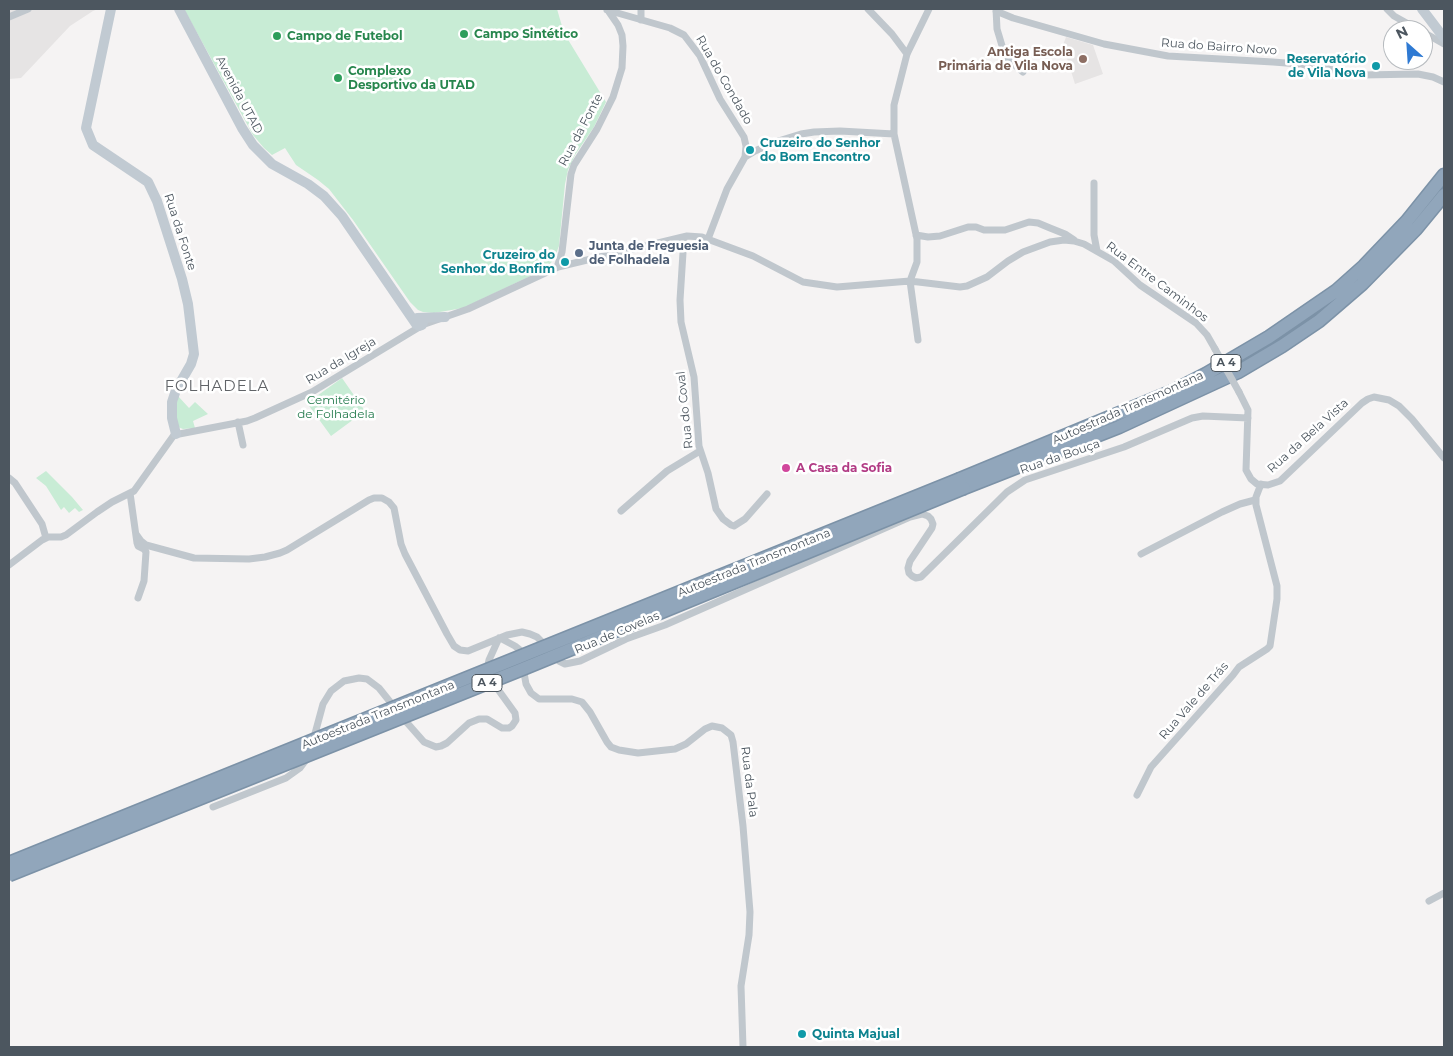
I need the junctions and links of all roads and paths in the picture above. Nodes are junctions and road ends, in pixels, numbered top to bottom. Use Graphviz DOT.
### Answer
graph roads {
  1 [pos="28,9"];
  2 [pos="111,9"];
  3 [pos="179,9"];
  4 [pos="607,9"];
  5 [pos="641,9"];
  6 [pos="868,9"];
  7 [pos="929,9"];
  8 [pos="1387,9"];
  9 [pos="1422,9"];
  10 [pos="996,10"];
  11 [pos="9,17"];
  12 [pos="641,20"];
  13 [pos="1401,20"];
  14 [pos="1433,38"];
  15 [pos="1444,38"];
  16 [pos="1444,44"];
  17 [pos="907,54"];
  18 [pos="1023,72"];
  19 [pos="1444,82"];
  20 [pos="894,134"];
  21 [pos="745,140"];
  22 [pos="762,147"];
  23 [pos="745,158"];
  24 [pos="1444,175"];
  25 [pos="1094,182"];
  26 [pos="1444,196"];
  27 [pos="916,235"];
  28 [pos="684,236"];
  29 [pos="708,239"];
  30 [pos="1074,241"];
  31 [pos="1097,251"];
  32 [pos="557,267"];
  33 [pos="910,282"];
  34 [pos="445,317"];
  35 [pos="417,325"];
  36 [pos="918,340"];
  37 [pos="1239,392"];
  38 [pos="1248,418"];
  39 [pos="238,422"];
  40 [pos="176,434"];
  41 [pos="243,445"];
  42 [pos="700,451"];
  43 [pos="1444,458"];
  44 [pos="9,478"];
  45 [pos="962,484"];
  46 [pos="1260,484"];
  47 [pos="130,493"];
  48 [pos="767,494"];
  49 [pos="1255,500"];
  50 [pos="621,511"];
  51 [pos="910,517"];
  52 [pos="136,534"];
  53 [pos="46,538"];
  54 [pos="1142,554"];
  55 [pos="9,566"];
  56 [pos="138,598"];
  57 [pos="500,638"];
  58 [pos="1137,795"];
  59 [pos="213,807"];
  60 [pos="9,863"];
  61 [pos="9,875"];
  62 [pos="1444,893"];
  63 [pos="1429,901"];
  64 [pos="743,1047"];
  1 -- 11 [label="street"];
  2 -- 40 [label="street, Rua da Fonte"];
  3 -- 35 [label="street, Avenida UTAD"];
  4 -- 12 [label="street, Rua do Condado"];
  4 -- 32 [label="street, Rua da Fonte"];
  5 -- 12 [label="street"];
  6 -- 17 [label="street"];
  7 -- 17 [label="street"];
  8 -- 13 [label="street"];
  9 -- 15 [label="street"];
  10 -- 18 [label="street"];
  10 -- 19 [label="street, Rua do Bairro Novo"];
  12 -- 21 [label="street, Rua do Condado"];
  14 -- 16 [label="street"];
  17 -- 20 [label="street"];
  20 -- 22 [label="street"];
  20 -- 27 [label="street"];
  21 -- 22 [label="street"];
  21 -- 23 [label="street, Rua do Condado"];
  22 -- 23 [label="street"];
  23 -- 29 [label="street"];
  24 -- 45 [label="highway, Autoestrada Transmontana / A 4"];
  25 -- 31 [label="street"];
  26 -- 45 [label="highway, Autoestrada Transmontana / A 4"];
  27 -- 30 [label="street"];
  27 -- 33 [label="street"];
  28 -- 29 [label="street, Rua Entre Caminhos"];
  28 -- 32 [label="street"];
  28 -- 42 [label="street, Rua do Coval"];
  29 -- 33 [label="street, Rua Entre Caminhos"];
  30 -- 31 [label="street, Rua Entre Caminhos"];
  30 -- 33 [label="street, Rua Entre Caminhos"];
  31 -- 37 [label="street, Rua Entre Caminhos, bridge"];
  32 -- 34 [label="street"];
  33 -- 36 [label="street"];
  34 -- 35 [label="street"];
  35 -- 39 [label="street, Rua da Igreja"];
  37 -- 38 [label="street, Rua da Bela Vista"];
  38 -- 46 [label="street, Rua da Bela Vista"];
  38 -- 51 [label="street, Rua da Bouça"];
  39 -- 40 [label="street, Rua da Igreja"];
  39 -- 41 [label="street"];
  40 -- 47 [label="street"];
  42 -- 48 [label="street, Rua do Coval"];
  42 -- 50 [label="street"];
  43 -- 46 [label="street, Rua da Bela Vista"];
  44 -- 53 [label="street"];
  45 -- 60 [label="highway, Autoestrada Transmontana / A 4, bridge"];
  45 -- 61 [label="highway, Autoestrada Transmontana / A 4, bridge"];
  46 -- 49 [label="street, Rua Vale de Trás"];
  47 -- 52 [label="street"];
  47 -- 53 [label="street"];
  49 -- 54 [label="street"];
  49 -- 58 [label="street, Rua Vale de Trás"];
  51 -- 57 [label="street, Rua de Covelas"];
  52 -- 56 [label="street"];
  52 -- 57 [label="street, Rua de Covelas"];
  53 -- 55 [label="street"];
  57 -- 59 [label="street"];
  57 -- 64 [label="street, Rua da Pala"];
  62 -- 63 [label="street"];
}
